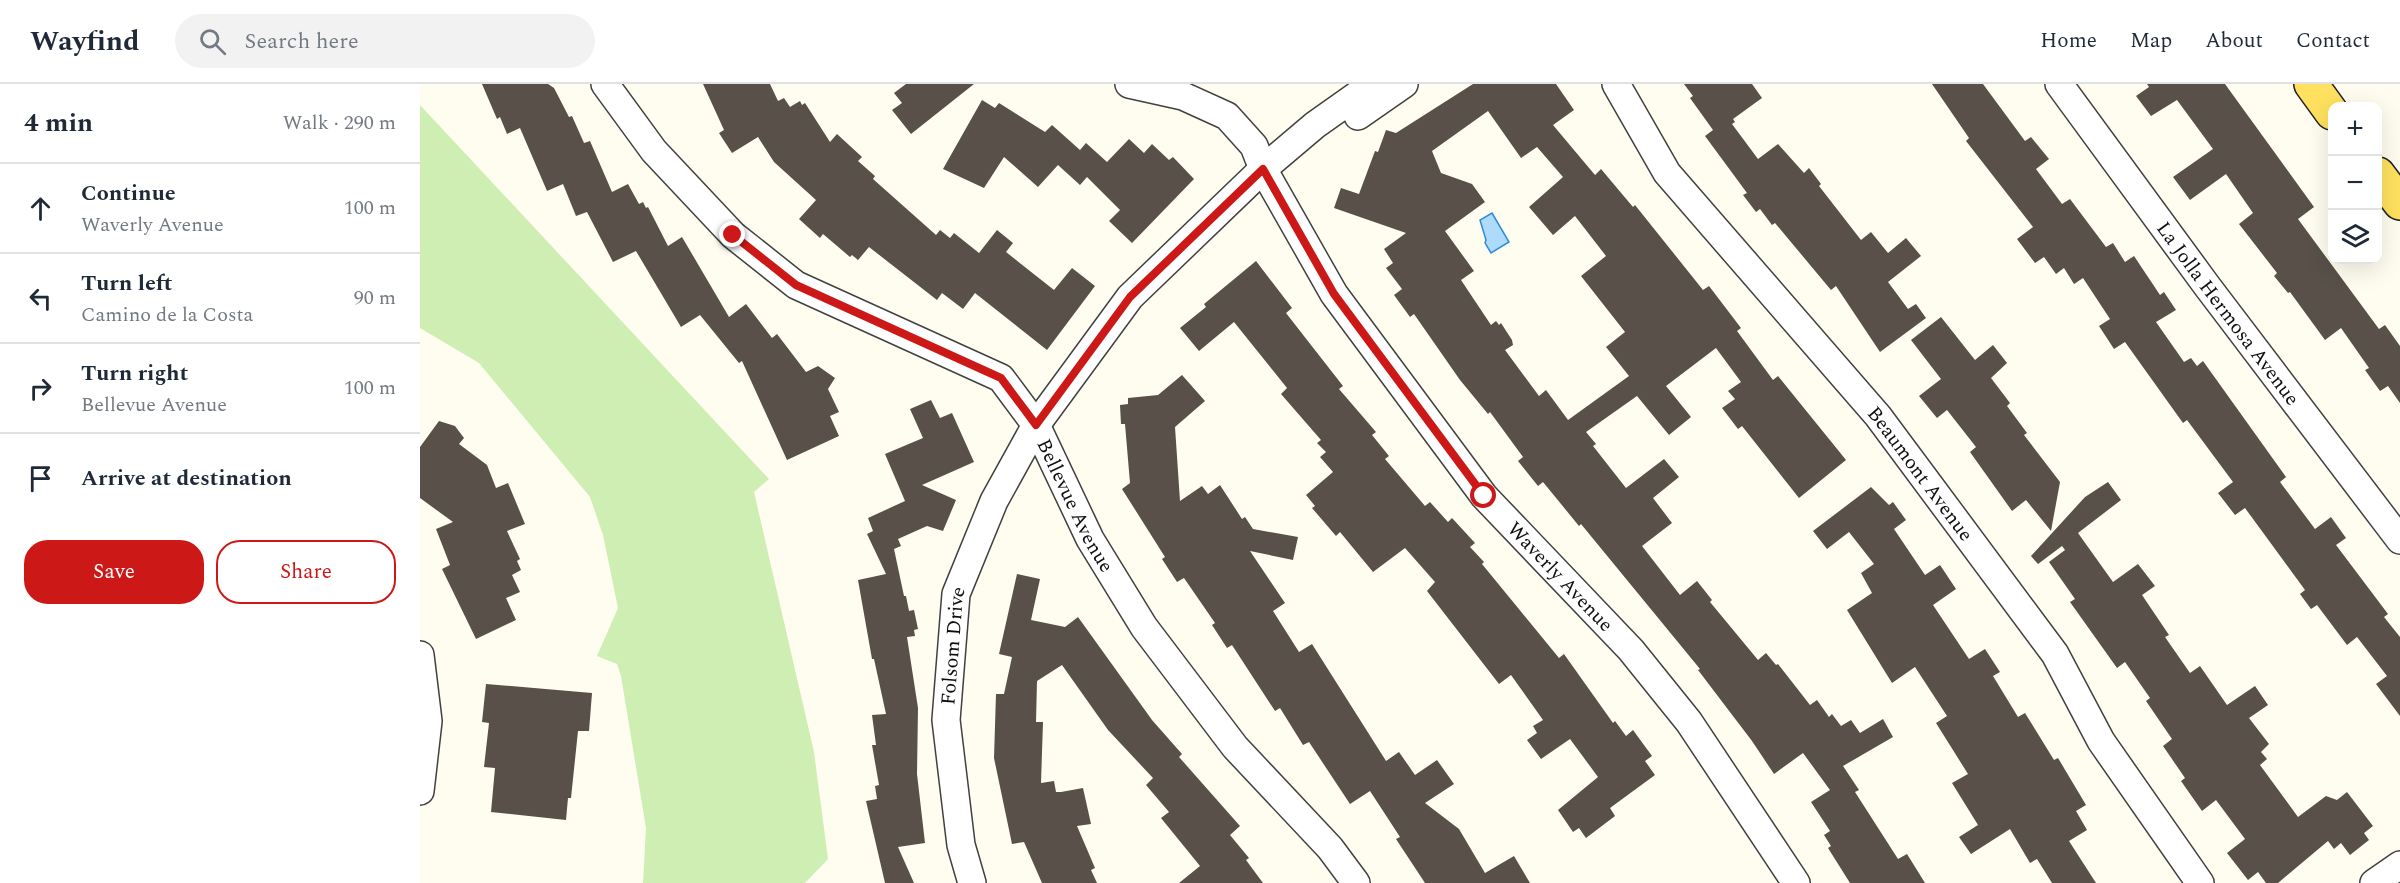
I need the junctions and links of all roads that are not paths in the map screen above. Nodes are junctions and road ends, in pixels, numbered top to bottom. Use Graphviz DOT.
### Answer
graph roads {
  1 [pos="605,84"];
  2 [pos="1129,84"];
  3 [pos="1373,84"];
  4 [pos="1404,84"];
  5 [pos="1616,84"];
  6 [pos="2059,84"];
  7 [pos="2311,84"];
  8 [pos="2328,107"];
  9 [pos="1263,169"];
  10 [pos="2382,179"];
  11 [pos="2400,203"];
  12 [pos="1036,425"];
  13 [pos="2400,540"];
  14 [pos="420,655"];
  15 [pos="420,791"];
  16 [pos="2400,865"];
  17 [pos="972,883"];
  18 [pos="1356,883"];
  19 [pos="1796,883"];
  20 [pos="2200,883"];
  21 [pos="2374,883"];
  1 -- 12 [label="street, Bellevue Avenue"];
  2 -- 9 [label="street, Waverly Avenue"];
  3 -- 9 [label="street"];
  4 -- 9 [label="street"];
  5 -- 20 [label="street, Beaumont Avenue"];
  6 -- 13 [label="street, La Jolla Hermosa Avenue"];
  7 -- 8 [label="main road"];
  9 -- 12 [label="street, Folsom Drive"];
  9 -- 19 [label="street, Waverly Avenue"];
  10 -- 11 [label="main road"];
  12 -- 17 [label="street, Folsom Drive"];
  12 -- 18 [label="street, Bellevue Avenue"];
  14 -- 15 [label="street"];
  16 -- 21 [label="street"];
}
